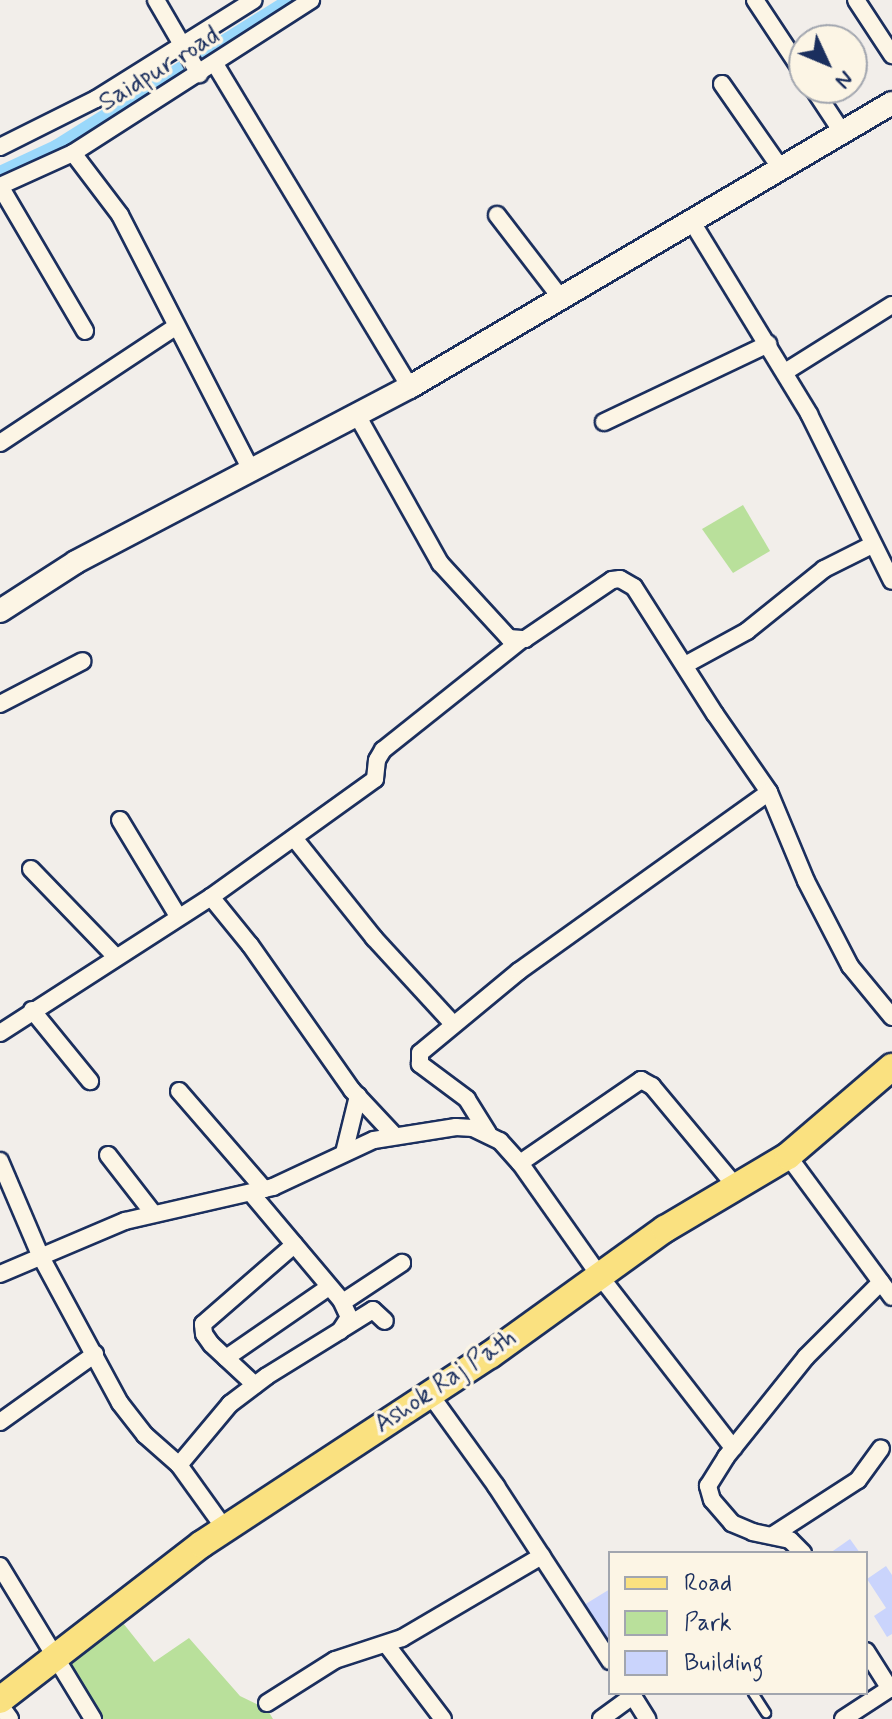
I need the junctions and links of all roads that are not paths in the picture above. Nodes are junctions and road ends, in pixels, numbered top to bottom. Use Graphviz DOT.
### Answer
graph roads {
  1 [pos="156,0"];
  2 [pos="254,0"];
  3 [pos="311,0"];
  4 [pos="755,0"];
  5 [pos="856,0"];
  6 [pos="186,46"];
  7 [pos="788,50"];
  8 [pos="892,55"];
  9 [pos="215,64"];
  10 [pos="198,71"];
  11 [pos="722,84"];
  12 [pos="892,103"];
  13 [pos="824,104"];
  14 [pos="842,132"];
  15 [pos="0,147"];
  16 [pos="73,153"];
  17 [pos="780,167"];
  18 [pos="0,186"];
  19 [pos="497,215"];
  20 [pos="692,222"];
  21 [pos="561,298"];
  22 [pos="892,305"];
  23 [pos="175,327"];
  24 [pos="85,331"];
  25 [pos="768,344"];
  26 [pos="785,372"];
  27 [pos="410,387"];
  28 [pos="357,415"];
  29 [pos="604,422"];
  30 [pos="0,443"];
  31 [pos="251,470"];
  32 [pos="872,545"];
  33 [pos="892,581"];
  34 [pos="0,611"];
  35 [pos="520,641"];
  36 [pos="83,661"];
  37 [pos="685,665"];
  38 [pos="0,704"];
  39 [pos="769,792"];
  40 [pos="120,820"];
  41 [pos="294,838"];
  42 [pos="31,869"];
  43 [pos="211,897"];
  44 [pos="178,916"];
  45 [pos="115,956"];
  46 [pos="32,1010"];
  47 [pos="892,1017"];
  48 [pos="453,1024"];
  49 [pos="0,1033"];
  50 [pos="892,1067"];
  51 [pos="90,1081"];
  52 [pos="179,1091"];
  53 [pos="358,1096"];
  54 [pos="488,1133"];
  55 [pos="395,1136"];
  56 [pos="344,1153"];
  57 [pos="108,1155"];
  58 [pos="788,1156"];
  59 [pos="0,1161"];
  60 [pos="520,1163"];
  61 [pos="737,1188"];
  62 [pos="257,1191"];
  63 [pos="153,1213"];
  64 [pos="294,1245"];
  65 [pos="40,1255"];
  66 [pos="402,1263"];
  67 [pos="0,1274"];
  68 [pos="599,1275"];
  69 [pos="881,1282"];
  70 [pos="329,1287"];
  71 [pos="892,1297"];
  72 [pos="343,1302"];
  73 [pos="385,1321"];
  74 [pos="344,1328"];
  75 [pos="95,1354"];
  76 [pos="226,1358"];
  77 [pos="255,1385"];
  78 [pos="429,1393"];
  79 [pos="0,1422"];
  80 [pos="733,1448"];
  81 [pos="881,1448"];
  82 [pos="179,1465"];
  83 [pos="225,1529"];
  84 [pos="773,1535"];
  85 [pos="801,1551"];
  86 [pos="542,1556"];
  87 [pos="0,1566"];
  88 [pos="386,1644"];
  89 [pos="868,1654"];
  90 [pos="55,1656"];
  91 [pos="608,1658"];
  92 [pos="891,1688"];
  93 [pos="632,1695"];
  94 [pos="754,1695"];
  95 [pos="0,1703"];
  96 [pos="267,1703"];
  97 [pos="766,1713"];
  98 [pos="10,1719"];
  99 [pos="93,1719"];
  100 [pos="443,1719"];
  101 [pos="601,1719"];
  102 [pos="647,1719"];
  103 [pos="843,1719"];
  1 -- 6 [label="street"];
  2 -- 6 [label="street"];
  3 -- 9 [label="street, Saidpur road"];
  4 -- 7 [label="street"];
  5 -- 8 [label="street"];
  6 -- 10 [label="street"];
  6 -- 15 [label="street"];
  9 -- 10 [label="street, Saidpur road"];
  9 -- 27 [label="street"];
  10 -- 16 [label="street, Saidpur road"];
  11 -- 17 [label="street"];
  12 -- 14 [label="main road"];
  13 -- 14 [label="street"];
  14 -- 17 [label="main road"];
  16 -- 18 [label="street, Saidpur road"];
  16 -- 23 [label="street"];
  17 -- 20 [label="main road"];
  18 -- 24 [label="street"];
  19 -- 21 [label="street"];
  20 -- 21 [label="main road"];
  20 -- 25 [label="street"];
  21 -- 27 [label="main road"];
  22 -- 26 [label="street"];
  23 -- 30 [label="street"];
  23 -- 31 [label="street"];
  25 -- 26 [label="street"];
  25 -- 29 [label="street"];
  26 -- 32 [label="street"];
  27 -- 28 [label="main road"];
  28 -- 31 [label="main road"];
  28 -- 35 [label="street"];
  31 -- 34 [label="main road"];
  32 -- 33 [label="street"];
  32 -- 37 [label="street"];
  35 -- 37 [label="street"];
  35 -- 41 [label="street"];
  36 -- 38 [label="street"];
  37 -- 39 [label="street"];
  39 -- 47 [label="street"];
  39 -- 48 [label="street"];
  40 -- 44 [label="street"];
  41 -- 43 [label="street"];
  41 -- 48 [label="street"];
  42 -- 45 [label="street"];
  43 -- 44 [label="street"];
  43 -- 53 [label="street"];
  44 -- 45 [label="street"];
  45 -- 46 [label="street"];
  46 -- 49 [label="street"];
  46 -- 51 [label="street"];
  48 -- 54 [label="street"];
  50 -- 58 [label="main road, Ashok Raj Path"];
  52 -- 62 [label="street"];
  53 -- 55 [label="street"];
  53 -- 56 [label="street"];
  54 -- 55 [label="street"];
  54 -- 60 [label="street"];
  55 -- 56 [label="street"];
  56 -- 62 [label="street"];
  57 -- 63 [label="street"];
  58 -- 61 [label="main road, Ashok Raj Path"];
  58 -- 69 [label="street"];
  59 -- 65 [label="street"];
  60 -- 61 [label="street"];
  60 -- 68 [label="street"];
  61 -- 68 [label="main road, Ashok Raj Path"];
  62 -- 63 [label="street"];
  62 -- 64 [label="street"];
  63 -- 65 [label="street"];
  64 -- 70 [label="street"];
  64 -- 76 [label="street"];
  65 -- 67 [label="street"];
  65 -- 75 [label="street"];
  66 -- 72 [label="street"];
  68 -- 78 [label="main road, Ashok Raj Path"];
  68 -- 80 [label="street"];
  69 -- 71 [label="street"];
  69 -- 80 [label="street"];
  70 -- 72 [label="street"];
  70 -- 76 [label="street"];
  72 -- 74 [label="street"];
  73 -- 74 [label="street"];
  74 -- 77 [label="street"];
  75 -- 79 [label="street"];
  75 -- 82 [label="street"];
  76 -- 77 [label="street"];
  77 -- 82 [label="street"];
  78 -- 83 [label="main road, Ashok Raj Path"];
  78 -- 86 [label="street"];
  80 -- 84 [label="street"];
  81 -- 84 [label="street"];
  82 -- 83 [label="street"];
  83 -- 90 [label="main road, Ashok Raj Path"];
  84 -- 85 [label="street"];
  86 -- 88 [label="street"];
  86 -- 91 [label="street"];
  87 -- 90 [label="street"];
  88 -- 96 [label="street"];
  88 -- 100 [label="street"];
  89 -- 92 [label="street"];
  90 -- 95 [label="main road, Ashok Raj Path"];
  90 -- 99 [label="street"];
  92 -- 103 [label="street"];
  93 -- 101 [label="street"];
  93 -- 102 [label="street"];
  94 -- 97 [label="lane"];
  95 -- 98 [label="street"];
}
